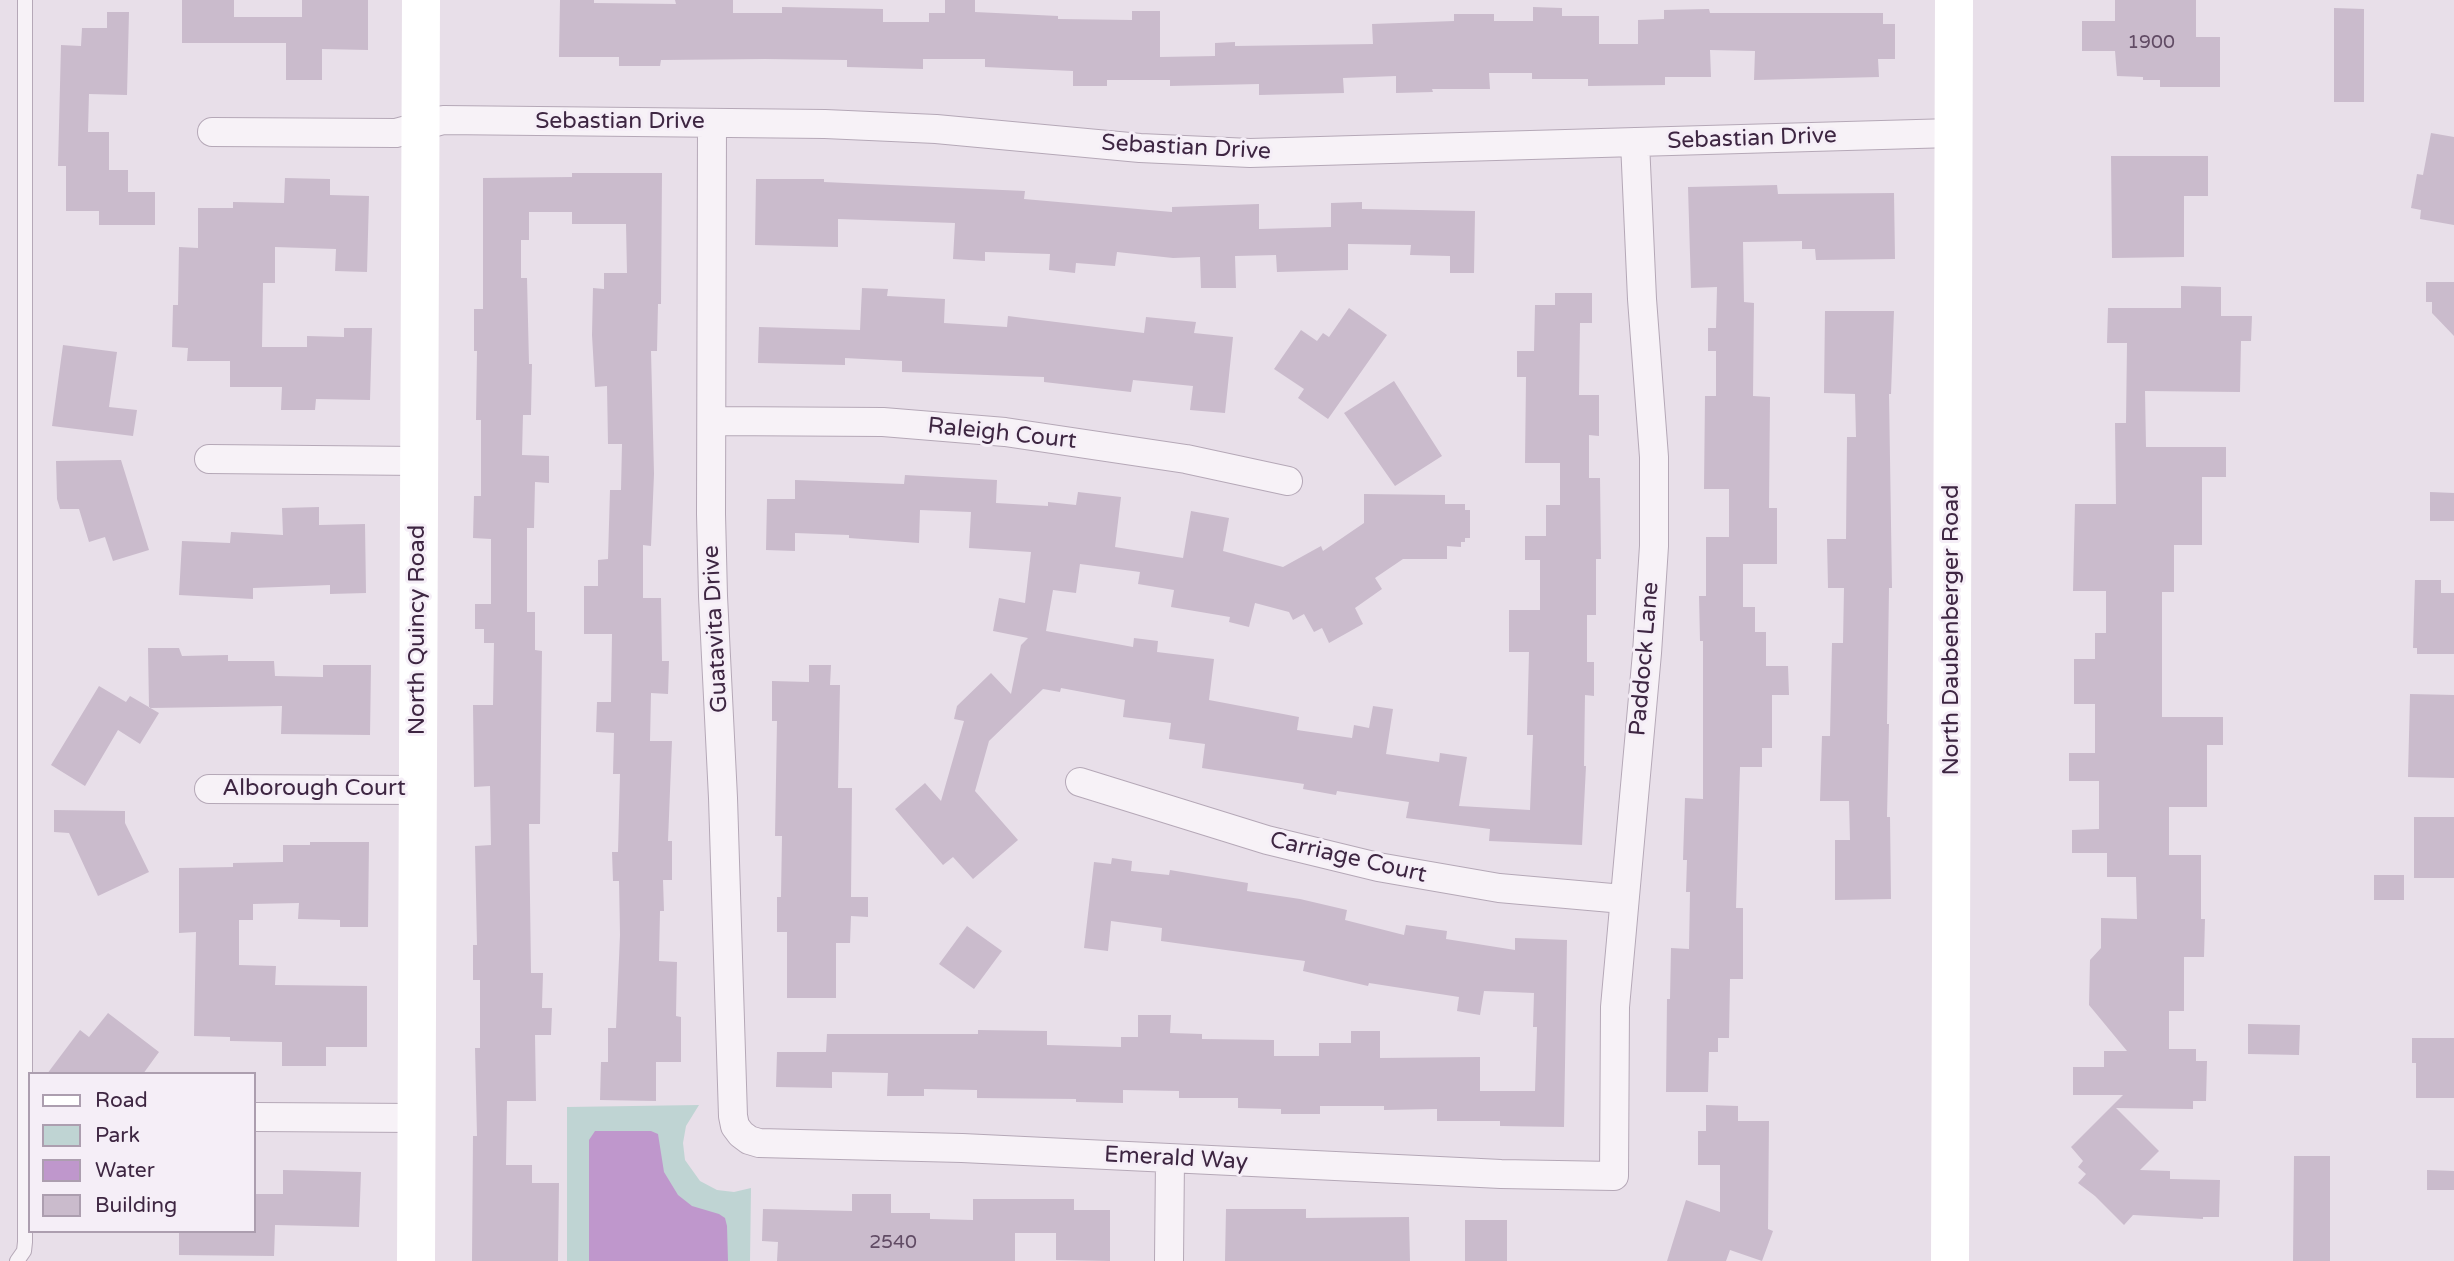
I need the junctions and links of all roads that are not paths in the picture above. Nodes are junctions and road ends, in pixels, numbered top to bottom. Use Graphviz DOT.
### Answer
graph roads {
  1 [pos="26,0"];
  2 [pos="421,0"];
  3 [pos="1954,0"];
  4 [pos="712,122"];
  5 [pos="421,126"];
  6 [pos="212,132"];
  7 [pos="1952,133"];
  8 [pos="1634,142"];
  9 [pos="712,421"];
  10 [pos="209,459"];
  11 [pos="419,461"];
  12 [pos="1289,481"];
  13 [pos="1080,782"];
  14 [pos="209,789"];
  15 [pos="418,790"];
  16 [pos="1623,899"];
  17 [pos="256,1117"];
  18 [pos="416,1118"];
  19 [pos="741,1134"];
  20 [pos="1170,1158"];
  21 [pos="1614,1176"];
  22 [pos="18,1261"];
  23 [pos="416,1261"];
  24 [pos="1169,1261"];
  25 [pos="1950,1261"];
  1 -- 22 [label="lane"];
  2 -- 5 [label="street, North Quincy Road"];
  3 -- 7 [label="street, North Daubenberger Road"];
  4 -- 5 [label="street, Sebastian Drive"];
  4 -- 8 [label="street, Sebastian Drive"];
  4 -- 9 [label="street, Guatavita Drive"];
  5 -- 6 [label="street, Sebastian Drive"];
  5 -- 11 [label="street, North Quincy Road"];
  7 -- 8 [label="street, Sebastian Drive"];
  7 -- 25 [label="street, North Daubenberger Road"];
  8 -- 16 [label="street, Paddock Lane"];
  9 -- 12 [label="street, Raleigh Court"];
  9 -- 19 [label="street, Guatavita Drive"];
  10 -- 11 [label="street"];
  11 -- 15 [label="street, North Quincy Road"];
  13 -- 16 [label="street, Carriage Court"];
  14 -- 15 [label="street, Alborough Court"];
  15 -- 18 [label="street, North Quincy Road"];
  16 -- 21 [label="street, Paddock Lane"];
  17 -- 18 [label="street"];
  18 -- 23 [label="street, North Quincy Road"];
  19 -- 20 [label="street, Emerald Way"];
  20 -- 21 [label="street, Emerald Way"];
  20 -- 24 [label="street"];
}
